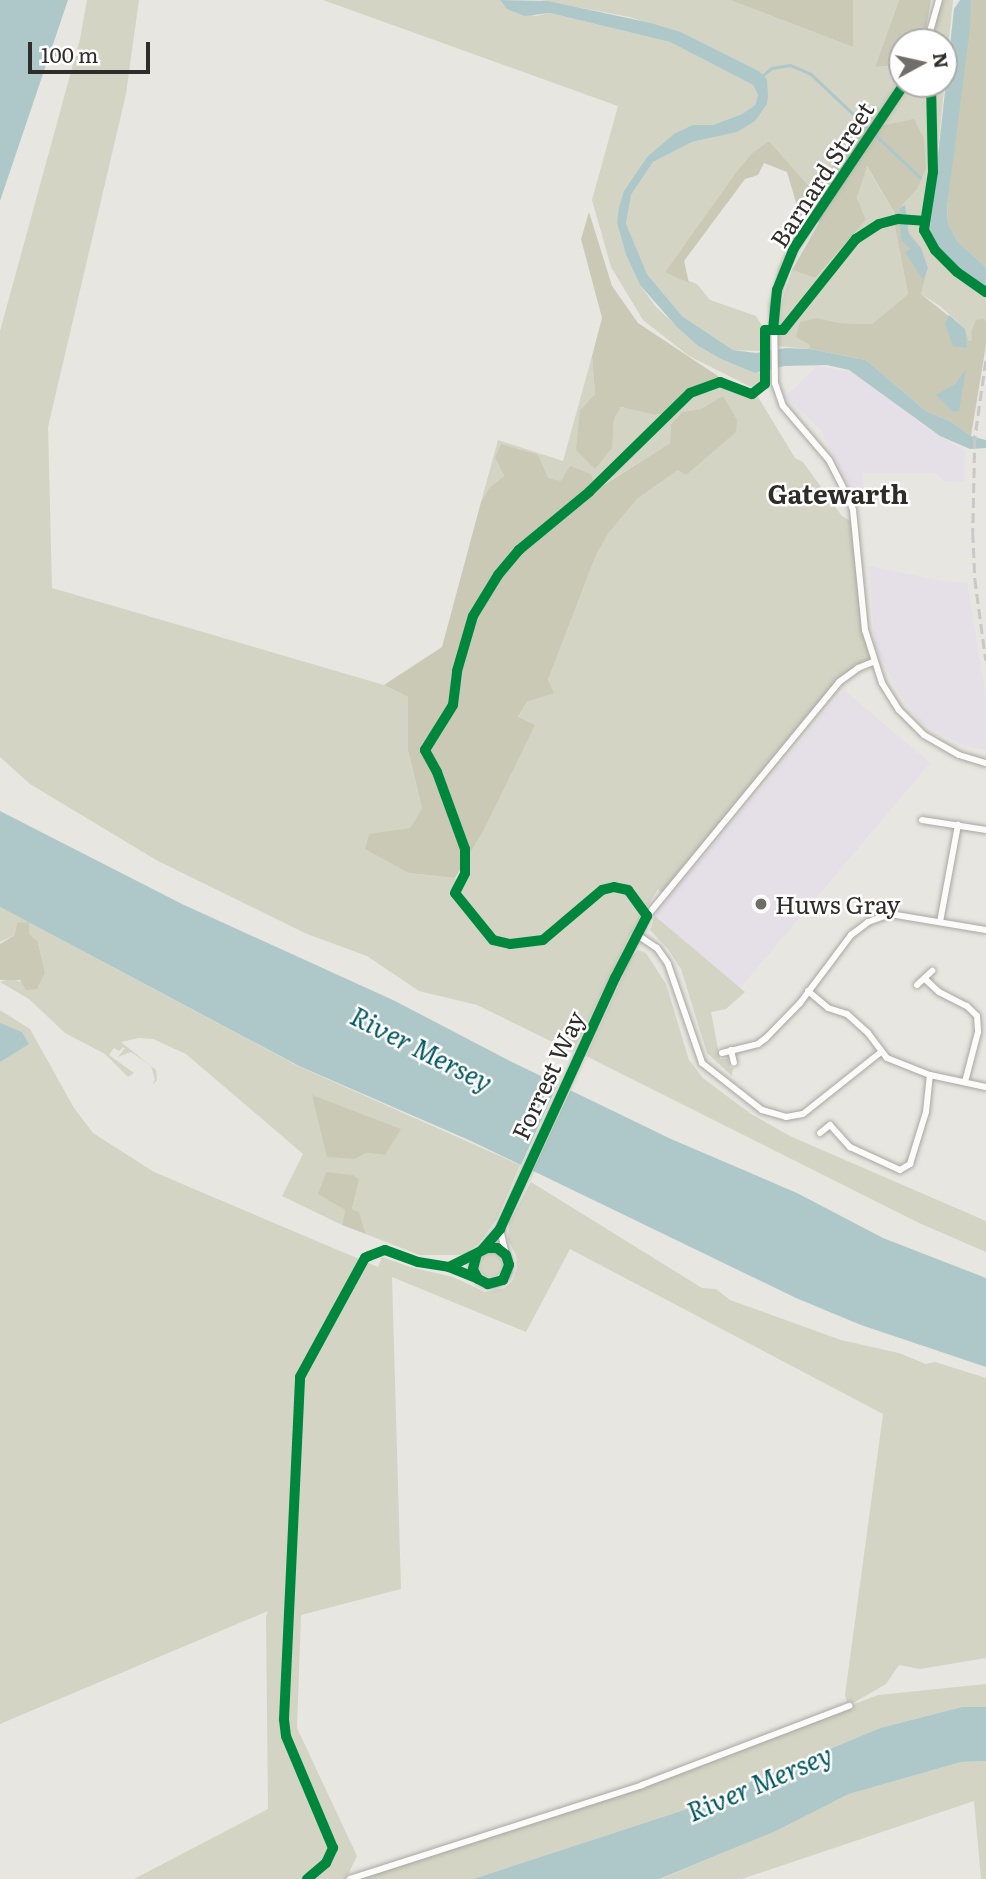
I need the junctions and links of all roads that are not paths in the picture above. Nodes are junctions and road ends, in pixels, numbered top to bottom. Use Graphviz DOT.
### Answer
graph roads {
  1 [pos="939,0"];
  2 [pos="933,28"];
  3 [pos="895,98"];
  4 [pos="873,662"];
  5 [pos="986,763"];
  6 [pos="922,820"];
  7 [pos="958,825"];
  8 [pos="986,830"];
  9 [pos="940,922"];
  10 [pos="986,930"];
  11 [pos="636,934"];
  12 [pos="932,971"];
  13 [pos="925,979"];
  14 [pos="918,985"];
  15 [pos="808,991"];
  16 [pos="731,1051"];
  17 [pos="881,1052"];
  18 [pos="722,1053"];
  19 [pos="734,1063"];
  20 [pos="930,1075"];
  21 [pos="965,1082"];
  22 [pos="986,1087"];
  23 [pos="820,1133"];
  24 [pos="500,1229"];
  25 [pos="482,1250"];
  26 [pos="506,1255"];
  27 [pos="849,1706"];
  28 [pos="350,1879"];
  1 -- 2 [label="street"];
  3 -- 4 [label="street, Barnard Street"];
  4 -- 5 [label="street, Barnard Street"];
  4 -- 11 [label="street, Forrest Way"];
  6 -- 7 [label="street"];
  7 -- 8 [label="street"];
  7 -- 9 [label="street"];
  9 -- 10 [label="street"];
  9 -- 15 [label="street"];
  11 -- 17 [label="street"];
  11 -- 24 [label="street, Forrest Way"];
  12 -- 13 [label="street"];
  13 -- 14 [label="street"];
  13 -- 21 [label="street"];
  15 -- 16 [label="street"];
  15 -- 17 [label="street"];
  16 -- 18 [label="street"];
  16 -- 19 [label="street"];
  17 -- 20 [label="street"];
  20 -- 21 [label="street"];
  20 -- 23 [label="street"];
  21 -- 22 [label="street"];
  24 -- 25 [label="street, Forrest Way"];
  24 -- 26 [label="street"];
  25 -- 26 [label="street"];
  25 -- 26 [label="street"];
  27 -- 28 [label="street"];
}
